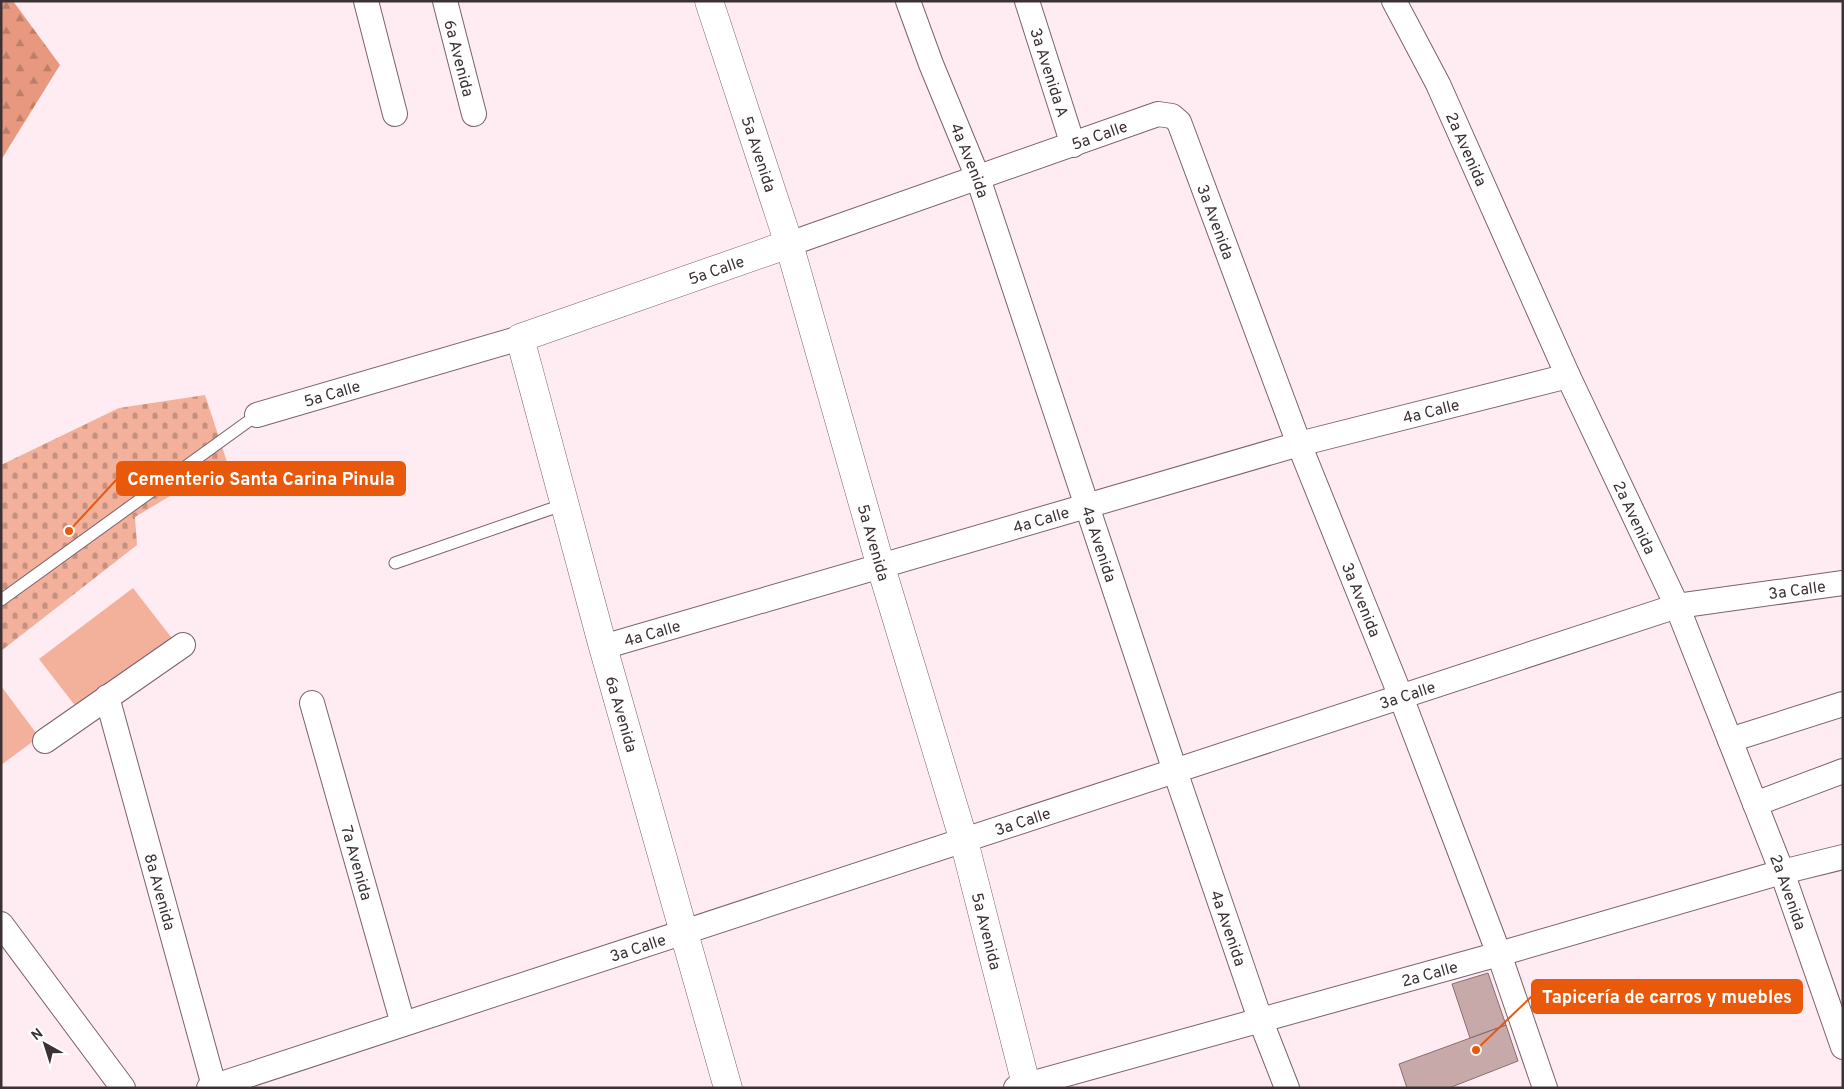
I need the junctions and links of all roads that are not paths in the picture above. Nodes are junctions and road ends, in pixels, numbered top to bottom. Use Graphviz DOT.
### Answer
graph roads {
  1 [pos="366,1"];
  2 [pos="445,1"];
  3 [pos="908,1"];
  4 [pos="1027,1"];
  5 [pos="1394,1"];
  6 [pos="707,2"];
  7 [pos="395,114"];
  8 [pos="474,114"];
  9 [pos="1172,116"];
  10 [pos="1073,145"];
  11 [pos="978,178"];
  12 [pos="789,244"];
  13 [pos="520,338"];
  14 [pos="1568,376"];
  15 [pos="257,415"];
  16 [pos="1299,444"];
  17 [pos="565,504"];
  18 [pos="1086,505"];
  19 [pos="395,563"];
  20 [pos="881,567"];
  21 [pos="1843,583"];
  22 [pos="1,600"];
  23 [pos="1677,606"];
  24 [pos="183,645"];
  25 [pos="603,647"];
  26 [pos="107,697"];
  27 [pos="1401,697"];
  28 [pos="312,703"];
  29 [pos="1843,704"];
  30 [pos="44,740"];
  31 [pos="1730,740"];
  32 [pos="1175,771"];
  33 [pos="1843,771"];
  34 [pos="1755,804"];
  35 [pos="964,841"];
  36 [pos="1843,857"];
  37 [pos="1782,872"];
  38 [pos="1,924"];
  39 [pos="684,933"];
  40 [pos="1499,954"];
  41 [pos="1260,1019"];
  42 [pos="403,1024"];
  43 [pos="1843,1047"];
  44 [pos="211,1087"];
  45 [pos="1023,1087"];
  46 [pos="123,1088"];
  47 [pos="728,1088"];
  48 [pos="1286,1088"];
  49 [pos="1545,1088"];
  1 -- 7 [label="street"];
  2 -- 8 [label="street, 6a Avenida"];
  3 -- 11 [label="street, 4a Avenida"];
  4 -- 10 [label="street, 3a Avenida A"];
  5 -- 14 [label="street, 2a Avenida"];
  6 -- 12 [label="street, 5a Avenida"];
  9 -- 10 [label="street, 5a Calle"];
  9 -- 16 [label="street, 3a Avenida"];
  10 -- 11 [label="street, 5a Calle"];
  11 -- 12 [label="street, 5a Calle"];
  11 -- 18 [label="street, 4a Avenida"];
  12 -- 13 [label="street, 5a Calle"];
  12 -- 20 [label="street, 5a Avenida"];
  13 -- 15 [label="street, 5a Calle"];
  13 -- 17 [label="street, 6a Avenida"];
  14 -- 16 [label="street, 4a Calle"];
  14 -- 23 [label="street, 2a Avenida"];
  15 -- 22 [label="lane"];
  16 -- 18 [label="street, 4a Calle"];
  16 -- 27 [label="street, 3a Avenida"];
  17 -- 19 [label="lane"];
  17 -- 25 [label="street, 6a Avenida"];
  18 -- 20 [label="street, 4a Calle"];
  18 -- 32 [label="street, 4a Avenida"];
  20 -- 25 [label="street, 4a Calle"];
  20 -- 35 [label="street, 5a Avenida"];
  21 -- 23 [label="street, 3a Calle"];
  23 -- 27 [label="street, 3a Calle"];
  23 -- 31 [label="street, 2a Avenida"];
  24 -- 26 [label="street"];
  25 -- 39 [label="street, 6a Avenida"];
  26 -- 30 [label="street"];
  26 -- 44 [label="street, 8a Avenida"];
  27 -- 32 [label="street, 3a Calle"];
  27 -- 40 [label="street, 3a Avenida"];
  28 -- 42 [label="street, 7a Avenida"];
  29 -- 31 [label="street"];
  31 -- 34 [label="street, 2a Avenida"];
  32 -- 35 [label="street, 3a Calle"];
  32 -- 41 [label="street, 4a Avenida"];
  33 -- 34 [label="street"];
  34 -- 37 [label="street, 2a Avenida"];
  35 -- 39 [label="street, 3a Calle"];
  35 -- 45 [label="street, 5a Avenida"];
  36 -- 37 [label="street, 2a Calle"];
  37 -- 40 [label="street, 2a Calle"];
  37 -- 43 [label="street, 2a Avenida"];
  38 -- 46 [label="street"];
  39 -- 42 [label="street, 3a Calle"];
  39 -- 47 [label="street, 6a Avenida"];
  40 -- 41 [label="street, 2a Calle"];
  40 -- 49 [label="street, 3a Avenida"];
  41 -- 45 [label="street, 2a Calle"];
  41 -- 48 [label="street, 4a Avenida"];
  42 -- 44 [label="street, 3a Calle"];
}
